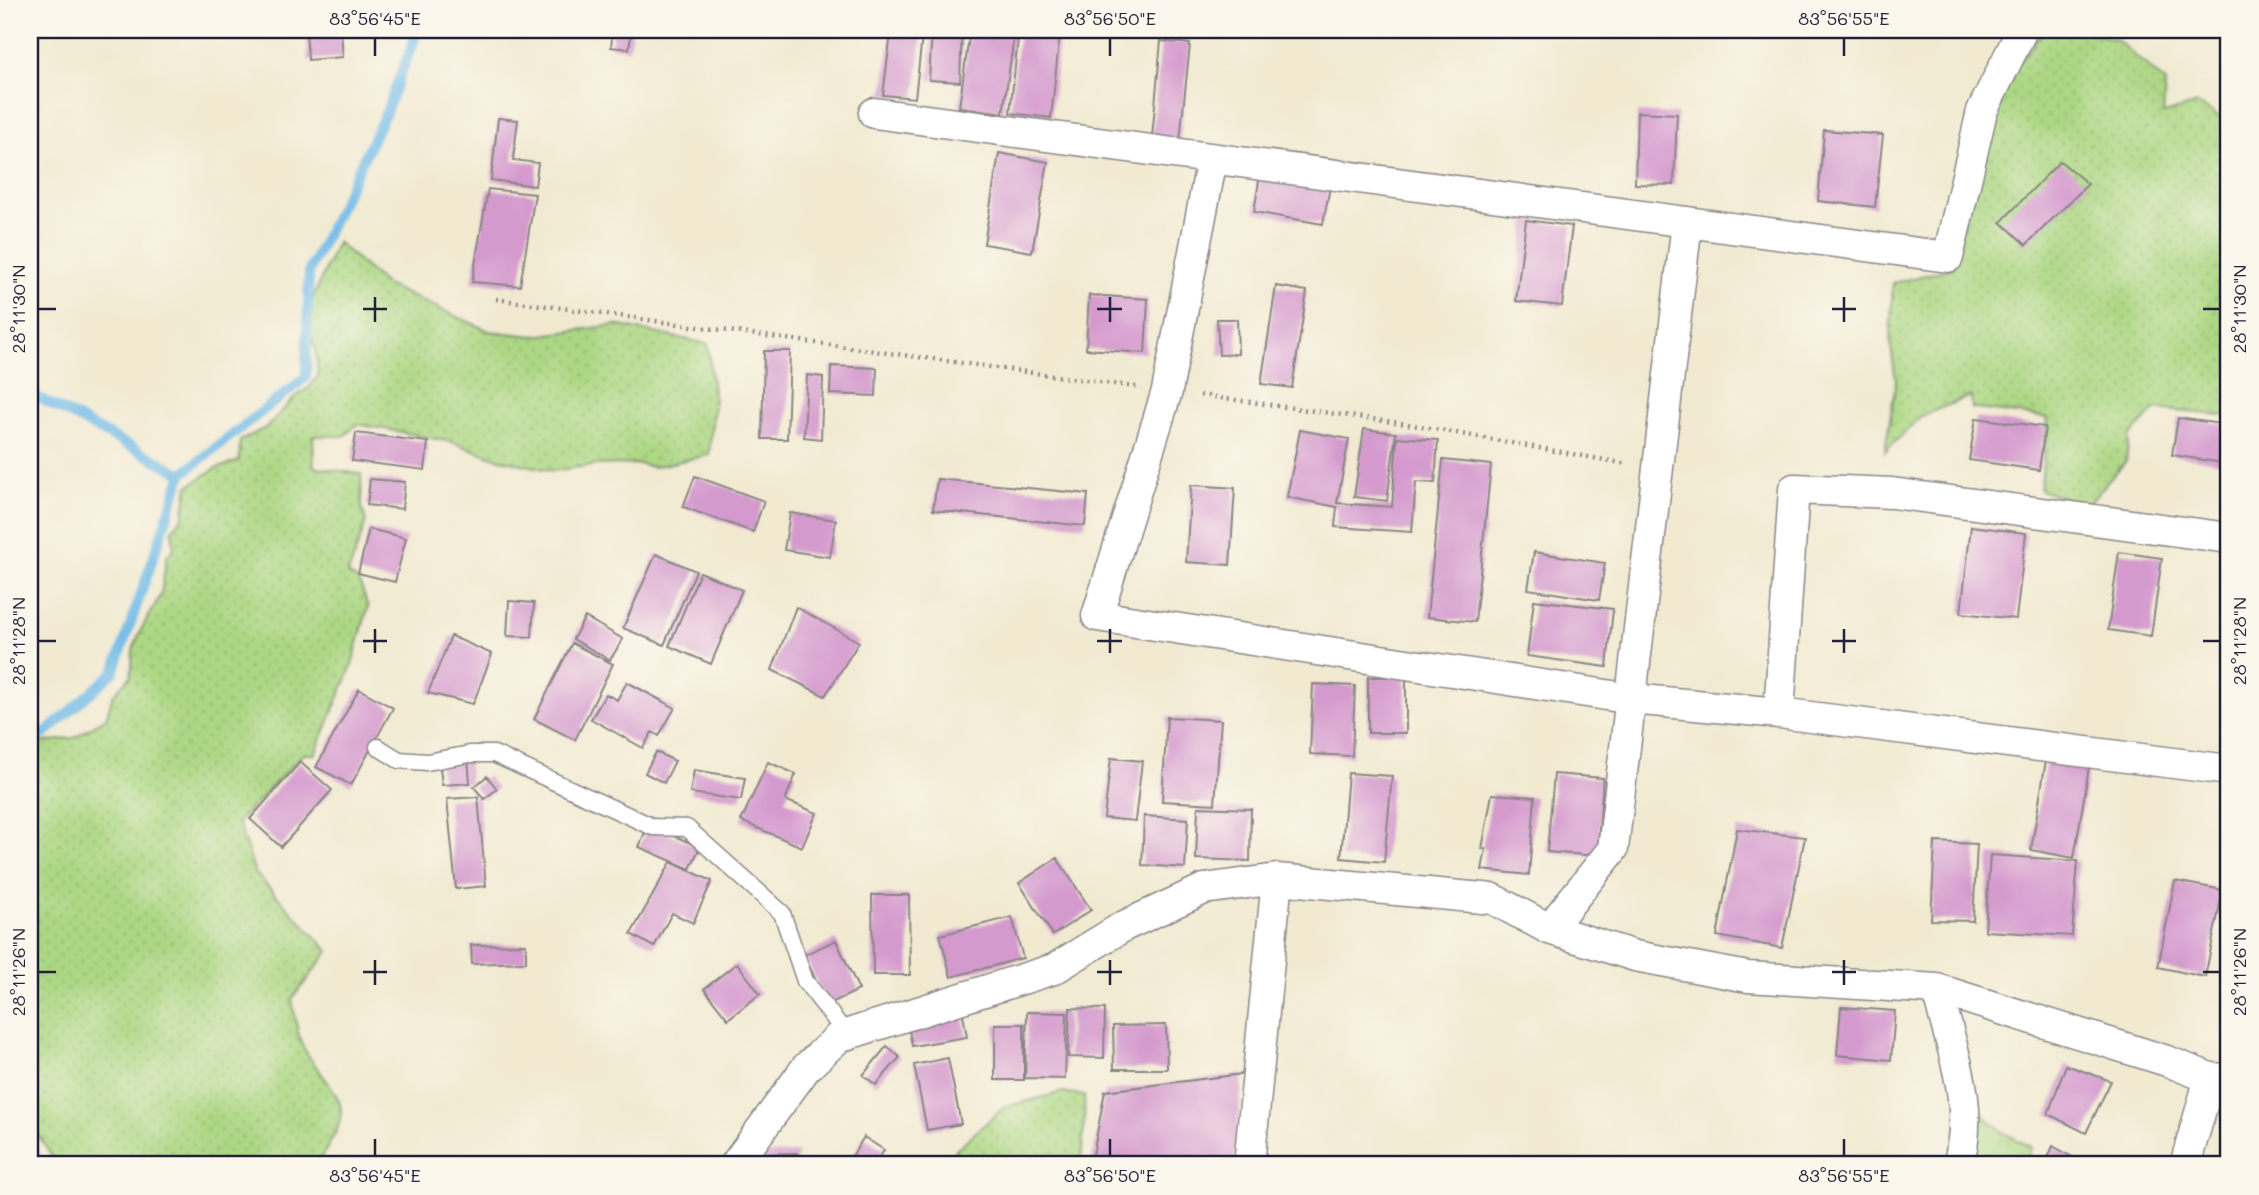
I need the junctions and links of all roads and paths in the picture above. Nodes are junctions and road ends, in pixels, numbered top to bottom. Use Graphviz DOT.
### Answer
graph roads {
  1 [pos="2022,30"];
  2 [pos="874,113"];
  3 [pos="1212,159"];
  4 [pos="1687,222"];
  5 [pos="496,299"];
  6 [pos="1167,391"];
  7 [pos="1658,470"];
  8 [pos="2229,538"];
  9 [pos="1632,699"];
  10 [pos="1779,713"];
  11 [pos="378,747"];
  12 [pos="2229,769"];
  13 [pos="1277,879"];
  14 [pos="1549,929"];
  15 [pos="1937,989"];
  16 [pos="847,1035"];
  17 [pos="2220,1079"];
  18 [pos="735,1165"];
  19 [pos="1249,1165"];
  20 [pos="1958,1165"];
  21 [pos="2185,1165"];
  1 -- 4 [label="street"];
  2 -- 3 [label="street"];
  3 -- 4 [label="street"];
  3 -- 6 [label="street"];
  4 -- 7 [label="street"];
  5 -- 6 [label="path"];
  6 -- 7 [label="path"];
  6 -- 9 [label="street"];
  7 -- 9 [label="street"];
  8 -- 10 [label="street"];
  9 -- 10 [label="street"];
  9 -- 14 [label="street"];
  10 -- 12 [label="street"];
  11 -- 16 [label="lane"];
  13 -- 14 [label="street"];
  13 -- 16 [label="street"];
  13 -- 19 [label="street"];
  14 -- 15 [label="street"];
  15 -- 17 [label="street"];
  15 -- 20 [label="street"];
  16 -- 18 [label="street"];
  17 -- 21 [label="street"];
}
